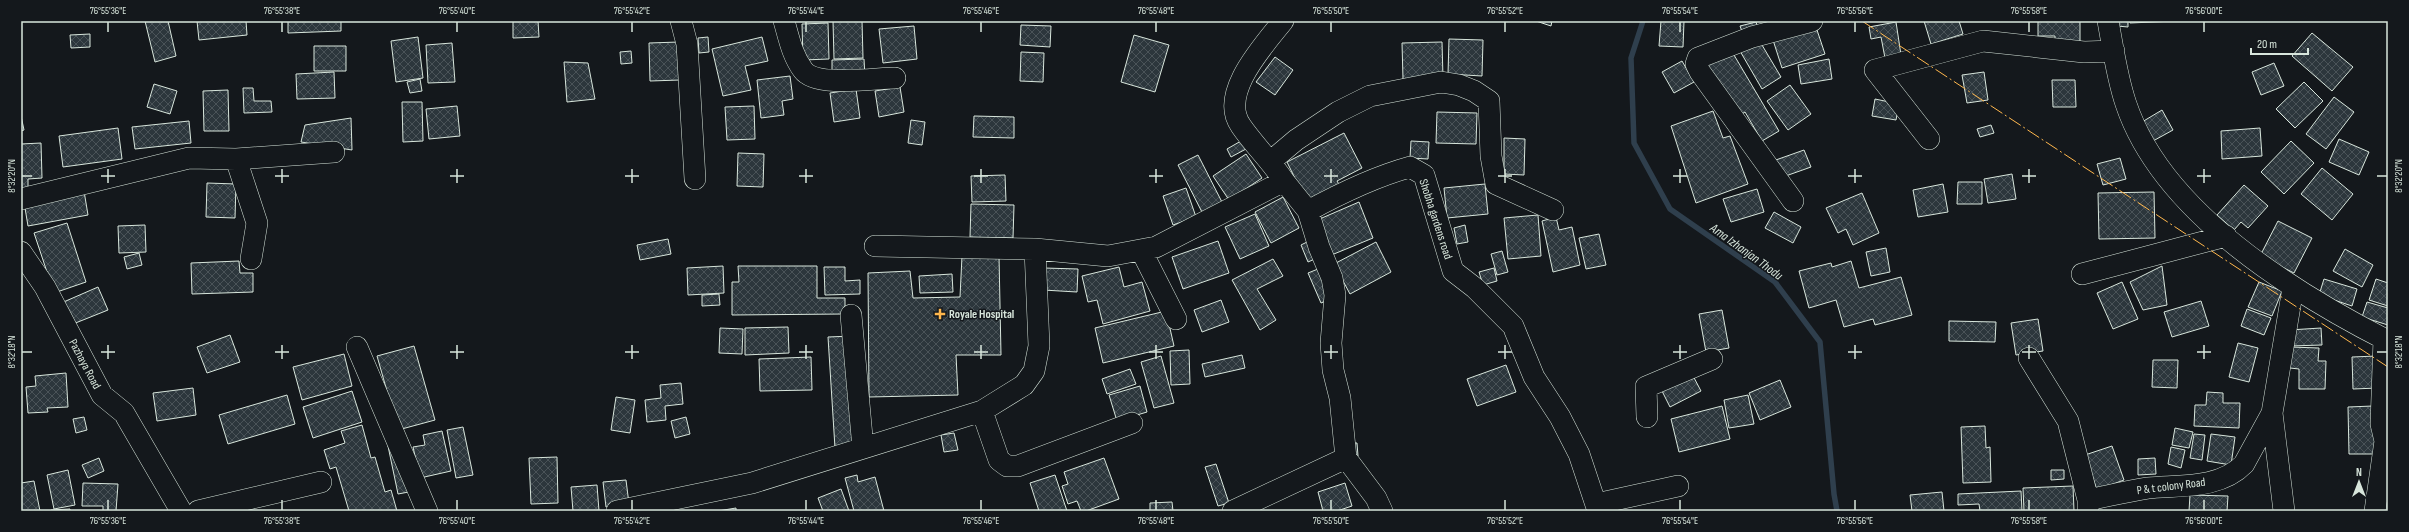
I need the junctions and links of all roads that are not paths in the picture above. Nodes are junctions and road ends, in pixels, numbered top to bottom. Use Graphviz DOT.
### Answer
graph roads {
  1 [pos="681,21"];
  2 [pos="784,21"];
  3 [pos="1283,21"];
  4 [pos="1812,21"];
  5 [pos="2108,21"];
  6 [pos="2114,51"];
  7 [pos="896,78"];
  8 [pos="1929,139"];
  9 [pos="334,152"];
  10 [pos="236,159"];
  11 [pos="1271,161"];
  12 [pos="696,179"];
  13 [pos="1284,181"];
  14 [pos="21,199"];
  15 [pos="1793,201"];
  16 [pos="1553,210"];
  17 [pos="1308,211"];
  18 [pos="2226,236"];
  19 [pos="875,246"];
  20 [pos="1035,249"];
  21 [pos="1141,250"];
  22 [pos="21,252"];
  23 [pos="251,259"];
  24 [pos="2082,274"];
  25 [pos="2293,288"];
  26 [pos="852,315"];
  27 [pos="1176,319"];
  28 [pos="2386,340"];
  29 [pos="357,347"];
  30 [pos="2029,358"];
  31 [pos="1712,359"];
  32 [pos="982,411"];
  33 [pos="2272,413"];
  34 [pos="1647,417"];
  35 [pos="1132,423"];
  36 [pos="863,448"];
  37 [pos="1346,458"];
  38 [pos="321,482"];
  39 [pos="1678,486"];
  40 [pos="2088,505"];
  41 [pos="1597,507"];
  42 [pos="181,511"];
  43 [pos="198,511"];
  44 [pos="427,511"];
  45 [pos="617,511"];
  46 [pos="1233,511"];
  47 [pos="1382,511"];
  48 [pos="2284,511"];
  49 [pos="2375,511"];
  1 -- 12 [label="street"];
  2 -- 7 [label="street"];
  3 -- 11 [label="street"];
  4 -- 15 [label="street"];
  5 -- 6 [label="street"];
  6 -- 8 [label="street"];
  6 -- 18 [label="street"];
  9 -- 10 [label="street"];
  10 -- 14 [label="street"];
  10 -- 23 [label="street"];
  11 -- 13 [label="street"];
  11 -- 16 [label="street"];
  13 -- 17 [label="street"];
  13 -- 21 [label="street"];
  17 -- 37 [label="street"];
  17 -- 41 [label="street, Shobha gardens road"];
  18 -- 24 [label="street"];
  18 -- 25 [label="street"];
  19 -- 20 [label="street"];
  20 -- 21 [label="street"];
  20 -- 32 [label="street"];
  21 -- 27 [label="street"];
  22 -- 42 [label="street, Pazhaya Road"];
  25 -- 28 [label="street"];
  25 -- 33 [label="street, P & t colony Road"];
  26 -- 36 [label="street"];
  28 -- 49 [label="street"];
  29 -- 44 [label="street"];
  30 -- 40 [label="street"];
  31 -- 34 [label="street"];
  32 -- 35 [label="street"];
  32 -- 36 [label="street"];
  33 -- 40 [label="street, P & t colony Road"];
  33 -- 48 [label="street"];
  36 -- 45 [label="street"];
  37 -- 46 [label="street"];
  37 -- 47 [label="street"];
  38 -- 43 [label="street"];
  39 -- 41 [label="street"];
}
